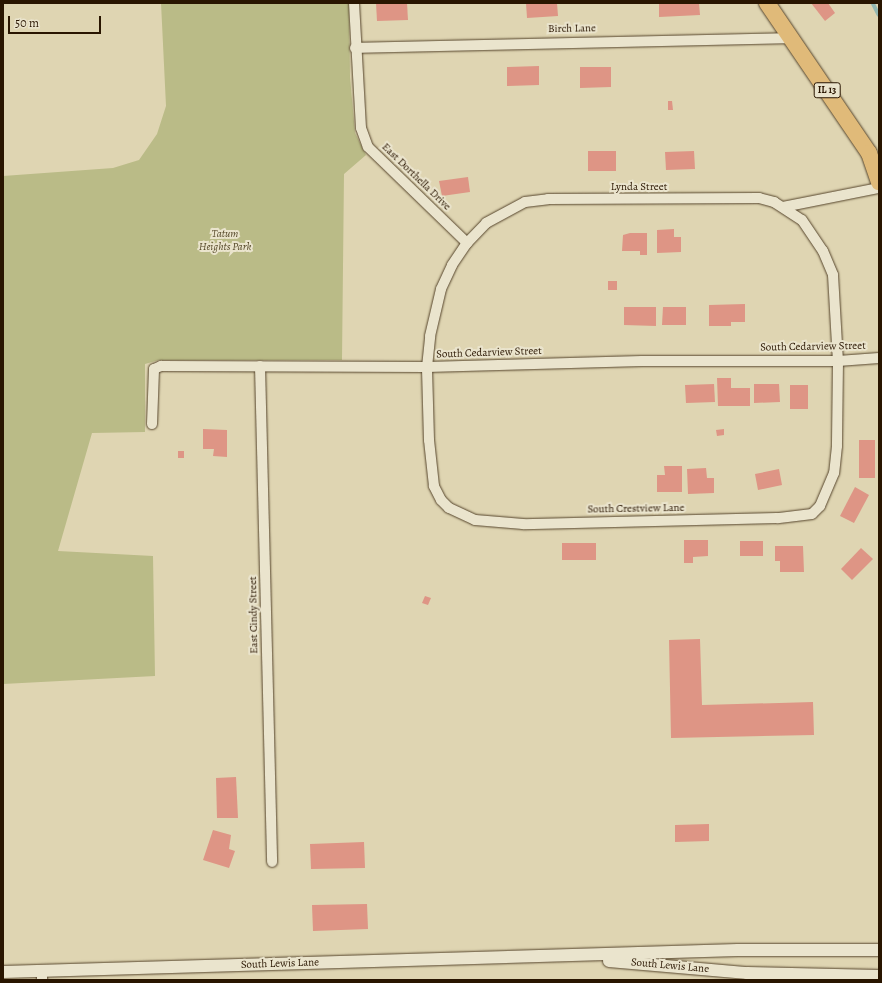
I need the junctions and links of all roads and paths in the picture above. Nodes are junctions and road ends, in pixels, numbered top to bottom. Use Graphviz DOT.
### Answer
graph roads {
  1 [pos="354,3"];
  2 [pos="767,3"];
  3 [pos="790,38"];
  4 [pos="355,48"];
  5 [pos="879,182"];
  6 [pos="879,188"];
  7 [pos="783,207"];
  8 [pos="467,243"];
  9 [pos="879,358"];
  10 [pos="838,361"];
  11 [pos="260,366"];
  12 [pos="427,367"];
  13 [pos="152,424"];
  14 [pos="272,862"];
  15 [pos="879,950"];
  16 [pos="556,956"];
  17 [pos="3,972"];
  18 [pos="42,976"];
  19 [pos="879,976"];
  1 -- 4 [label="street, East Dorthella Drive"];
  2 -- 3 [label="highway, IL 13"];
  3 -- 4 [label="street, Birch Lane"];
  3 -- 5 [label="highway, IL 13"];
  4 -- 8 [label="street, East Dorthella Drive"];
  6 -- 7 [label="street"];
  7 -- 8 [label="street, Lynda Street"];
  7 -- 10 [label="street, Lynda Street"];
  8 -- 12 [label="street, Lynda Street"];
  9 -- 10 [label="street, South Cedarview Street"];
  10 -- 12 [label="street, South Cedarview Street"];
  10 -- 12 [label="street, South Crestview Lane"];
  11 -- 12 [label="street, South Cedarview Street"];
  11 -- 13 [label="street, South Cedarview Street"];
  11 -- 14 [label="street, East Cindy Street"];
  15 -- 16 [label="street, South Lewis Lane"];
  16 -- 18 [label="street, South Lewis Lane"];
  16 -- 19 [label="street, South Lewis Lane"];
  17 -- 18 [label="street, South Lewis Lane"];
}
